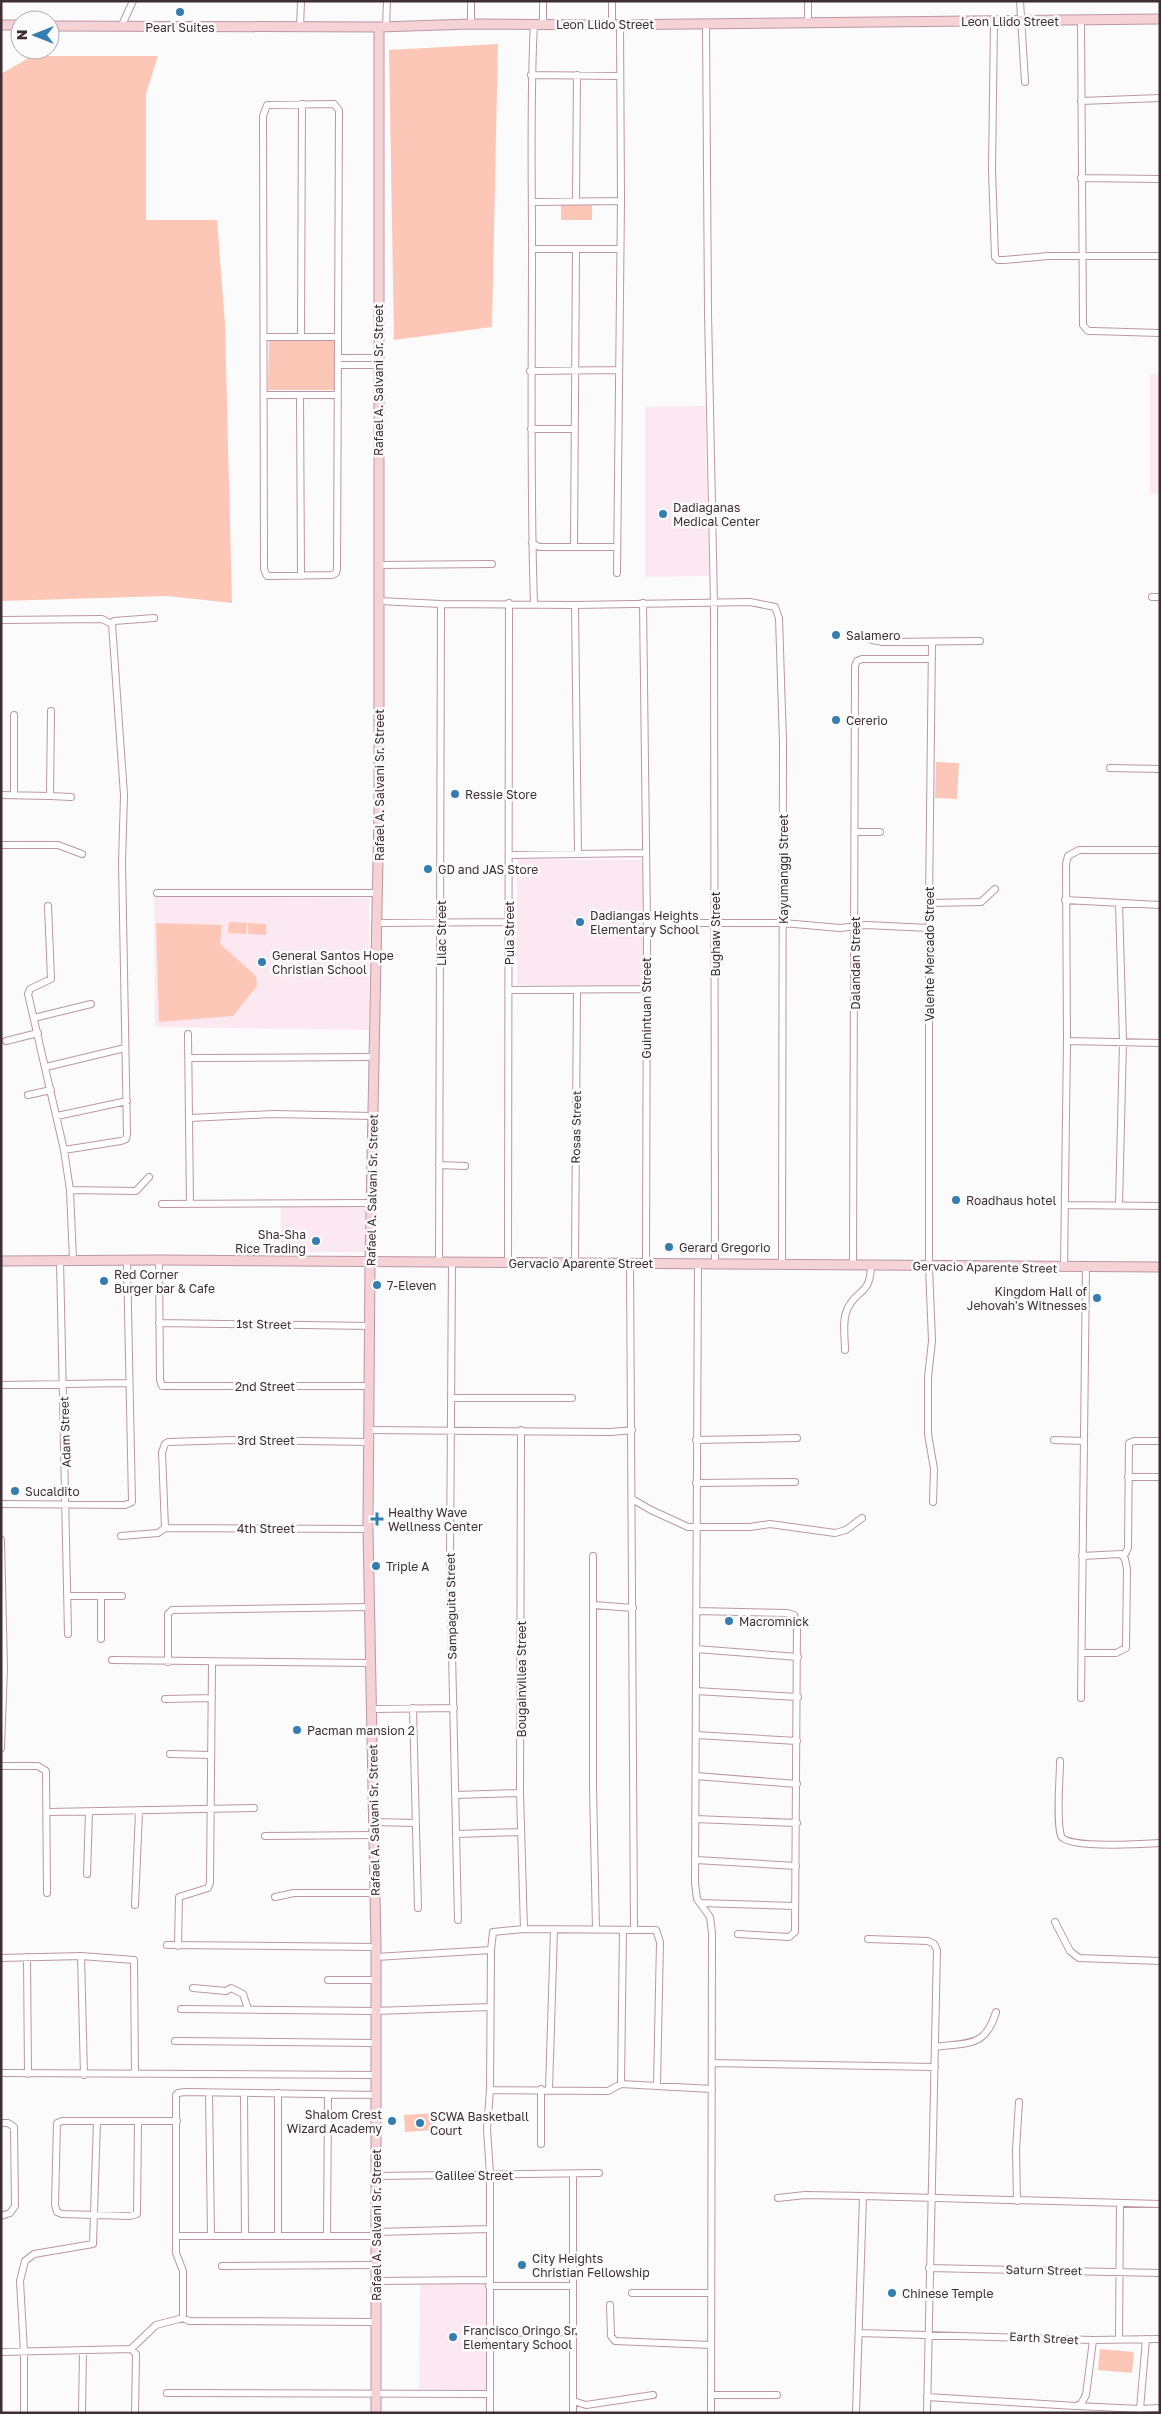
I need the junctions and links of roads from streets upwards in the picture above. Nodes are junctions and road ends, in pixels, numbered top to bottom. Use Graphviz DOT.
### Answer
graph roads {
  1 [pos="133,1"];
  2 [pos="301,1"];
  3 [pos="387,1"];
  4 [pos="471,1"];
  5 [pos="543,1"];
  6 [pos="612,1"];
  7 [pos="808,1"];
  8 [pos="1020,1"];
  9 [pos="1160,19"];
  10 [pos="1081,20"];
  11 [pos="994,21"];
  12 [pos="1022,21"];
  13 [pos="538,23"];
  14 [pos="808,23"];
  15 [pos="471,24"];
  16 [pos="616,24"];
  17 [pos="706,24"];
  18 [pos="60,26"];
  19 [pos="122,27"];
  20 [pos="383,27"];
  21 [pos="300,28"];
  22 [pos="531,75"];
  23 [pos="577,76"];
  24 [pos="620,76"];
  25 [pos="1025,82"];
  26 [pos="1160,98"];
  27 [pos="1081,101"];
  28 [pos="302,104"];
  29 [pos="1081,178"];
  30 [pos="1160,179"];
  31 [pos="532,202"];
  32 [pos="576,202"];
  33 [pos="621,202"];
  34 [pos="532,249"];
  35 [pos="576,249"];
  36 [pos="620,249"];
  37 [pos="1082,256"];
  38 [pos="1160,256"];
  39 [pos="1160,333"];
  40 [pos="264,337"];
  41 [pos="301,337"];
  42 [pos="337,337"];
  43 [pos="338,361"];
  44 [pos="378,361"];
  45 [pos="576,370"];
  46 [pos="619,370"];
  47 [pos="530,371"];
  48 [pos="265,395"];
  49 [pos="300,395"];
  50 [pos="337,395"];
  51 [pos="530,429"];
  52 [pos="575,429"];
  53 [pos="532,543"];
  54 [pos="574,547"];
  55 [pos="617,547"];
  56 [pos="492,564"];
  57 [pos="378,565"];
  58 [pos="617,573"];
  59 [pos="301,576"];
  60 [pos="1152,597"];
  61 [pos="1160,598"];
  62 [pos="379,601"];
  63 [pos="509,603"];
  64 [pos="643,603"];
  65 [pos="441,604"];
  66 [pos="534,604"];
  67 [pos="714,604"];
  68 [pos="575,605"];
  69 [pos="154,618"];
  70 [pos="1,620"];
  71 [pos="112,624"];
  72 [pos="863,635"];
  73 [pos="980,641"];
  74 [pos="932,642"];
  75 [pos="932,659"];
  76 [pos="51,711"];
  77 [pos="14,716"];
  78 [pos="1110,768"];
  79 [pos="1160,769"];
  80 [pos="1,795"];
  81 [pos="14,795"];
  82 [pos="50,796"];
  83 [pos="71,797"];
  84 [pos="856,832"];
  85 [pos="880,832"];
  86 [pos="1,845"];
  87 [pos="1160,850"];
  88 [pos="646,853"];
  89 [pos="82,854"];
  90 [pos="578,854"];
  91 [pos="509,855"];
  92 [pos="995,889"];
  93 [pos="157,893"];
  94 [pos="378,893"];
  95 [pos="1065,900"];
  96 [pos="1119,903"];
  97 [pos="929,904"];
  98 [pos="1160,905"];
  99 [pos="48,906"];
  100 [pos="510,922"];
  101 [pos="377,923"];
  102 [pos="441,923"];
  103 [pos="647,923"];
  104 [pos="715,923"];
  105 [pos="783,923"];
  106 [pos="856,927"];
  107 [pos="929,928"];
  108 [pos="646,989"];
  109 [pos="510,990"];
  110 [pos="577,991"];
  111 [pos="91,1004"];
  112 [pos="34,1018"];
  113 [pos="38,1033"];
  114 [pos="188,1034"];
  115 [pos="6,1041"];
  116 [pos="1067,1041"];
  117 [pos="1123,1042"];
  118 [pos="1160,1043"];
  119 [pos="125,1048"];
  120 [pos="374,1057"];
  121 [pos="189,1058"];
  122 [pos="46,1067"];
  123 [pos="51,1090"];
  124 [pos="28,1095"];
  125 [pos="127,1101"];
  126 [pos="57,1116"];
  127 [pos="373,1116"];
  128 [pos="190,1118"];
  129 [pos="64,1150"];
  130 [pos="439,1165"];
  131 [pos="465,1166"];
  132 [pos="149,1177"];
  133 [pos="70,1190"];
  134 [pos="371,1203"];
  135 [pos="162,1204"];
  136 [pos="190,1204"];
  137 [pos="1119,1205"];
  138 [pos="1065,1206"];
  139 [pos="1160,1206"];
  140 [pos="60,1260"];
  141 [pos="74,1260"];
  142 [pos="127,1260"];
  143 [pos="158,1260"];
  144 [pos="1,1261"];
  145 [pos="370,1261"];
  146 [pos="439,1262"];
  147 [pos="452,1262"];
  148 [pos="508,1262"];
  149 [pos="575,1262"];
  150 [pos="630,1263"];
  151 [pos="646,1263"];
  152 [pos="698,1264"];
  153 [pos="715,1264"];
  154 [pos="782,1265"];
  155 [pos="853,1266"];
  156 [pos="871,1266"];
  157 [pos="929,1267"];
  158 [pos="1086,1267"];
  159 [pos="1064,1268"];
  160 [pos="1160,1268"];
  161 [pos="159,1323"];
  162 [pos="370,1326"];
  163 [pos="845,1350"];
  164 [pos="1,1384"];
  165 [pos="63,1384"];
  166 [pos="128,1384"];
  167 [pos="369,1386"];
  168 [pos="452,1398"];
  169 [pos="572,1398"];
  170 [pos="369,1430"];
  171 [pos="451,1430"];
  172 [pos="522,1430"];
  173 [pos="632,1430"];
  174 [pos="797,1438"];
  175 [pos="696,1440"];
  176 [pos="1054,1440"];
  177 [pos="1083,1441"];
  178 [pos="1160,1441"];
  179 [pos="369,1442"];
  180 [pos="1128,1477"];
  181 [pos="1160,1477"];
  182 [pos="795,1482"];
  183 [pos="696,1483"];
  184 [pos="632,1499"];
  185 [pos="934,1502"];
  186 [pos="1,1504"];
  187 [pos="67,1504"];
  188 [pos="862,1518"];
  189 [pos="165,1528"];
  190 [pos="696,1528"];
  191 [pos="368,1529"];
  192 [pos="121,1536"];
  193 [pos="1,1540"];
  194 [pos="593,1556"];
  195 [pos="1082,1556"];
  196 [pos="1124,1556"];
  197 [pos="68,1596"];
  198 [pos="101,1596"];
  199 [pos="122,1596"];
  200 [pos="594,1605"];
  201 [pos="369,1607"];
  202 [pos="633,1608"];
  203 [pos="696,1611"];
  204 [pos="68,1634"];
  205 [pos="101,1639"];
  206 [pos="696,1649"];
  207 [pos="1083,1653"];
  208 [pos="798,1657"];
  209 [pos="112,1660"];
  210 [pos="168,1662"];
  211 [pos="212,1663"];
  212 [pos="370,1663"];
  213 [pos="696,1691"];
  214 [pos="212,1698"];
  215 [pos="798,1698"];
  216 [pos="1082,1698"];
  217 [pos="165,1699"];
  218 [pos="413,1708"];
  219 [pos="454,1708"];
  220 [pos="372,1709"];
  221 [pos="696,1735"];
  222 [pos="797,1741"];
  223 [pos="1,1748"];
  224 [pos="170,1754"];
  225 [pos="211,1755"];
  226 [pos="1060,1761"];
  227 [pos="1,1766"];
  228 [pos="696,1776"];
  229 [pos="797,1784"];
  230 [pos="520,1792"];
  231 [pos="456,1795"];
  232 [pos="254,1808"];
  233 [pos="211,1810"];
  234 [pos="48,1812"];
  235 [pos="89,1812"];
  236 [pos="139,1812"];
  237 [pos="695,1819"];
  238 [pos="374,1822"];
  239 [pos="415,1823"];
  240 [pos="797,1823"];
  241 [pos="521,1832"];
  242 [pos="456,1834"];
  243 [pos="374,1835"];
  244 [pos="265,1836"];
  245 [pos="1160,1843"];
  246 [pos="696,1860"];
  247 [pos="796,1866"];
  248 [pos="87,1874"];
  249 [pos="47,1893"];
  250 [pos="375,1893"];
  251 [pos="276,1897"];
  252 [pos="700,1903"];
  253 [pos="135,1905"];
  254 [pos="795,1906"];
  255 [pos="418,1908"];
  256 [pos="458,1920"];
  257 [pos="1055,1922"];
  258 [pos="524,1929"];
  259 [pos="634,1929"];
  260 [pos="554,1930"];
  261 [pos="596,1930"];
  262 [pos="623,1930"];
  263 [pos="738,1934"];
  264 [pos="868,1939"];
  265 [pos="167,1945"];
  266 [pos="178,1946"];
  267 [pos="491,1950"];
  268 [pos="376,1952"];
  269 [pos="81,1956"];
  270 [pos="27,1957"];
  271 [pos="1,1958"];
  272 [pos="1160,1961"];
  273 [pos="328,1980"];
  274 [pos="376,1980"];
  275 [pos="193,1988"];
  276 [pos="490,2007"];
  277 [pos="180,2008"];
  278 [pos="248,2009"];
  279 [pos="375,2011"];
  280 [pos="996,2012"];
  281 [pos="175,2041"];
  282 [pos="375,2042"];
  283 [pos="936,2047"];
  284 [pos="712,2063"];
  285 [pos="935,2067"];
  286 [pos="1,2073"];
  287 [pos="28,2074"];
  288 [pos="135,2074"];
  289 [pos="84,2075"];
  290 [pos="375,2075"];
  291 [pos="622,2084"];
  292 [pos="657,2086"];
  293 [pos="540,2089"];
  294 [pos="549,2089"];
  295 [pos="712,2089"];
  296 [pos="490,2090"];
  297 [pos="209,2093"];
  298 [pos="244,2093"];
  299 [pos="278,2094"];
  300 [pos="328,2095"];
  301 [pos="376,2095"];
  302 [pos="1020,2102"];
  303 [pos="177,2121"];
  304 [pos="97,2122"];
  305 [pos="138,2122"];
  306 [pos="1,2123"];
  307 [pos="541,2144"];
  308 [pos="599,2173"];
  309 [pos="490,2174"];
  310 [pos="573,2174"];
  311 [pos="376,2176"];
  312 [pos="863,2196"];
  313 [pos="778,2198"];
  314 [pos="932,2198"];
  315 [pos="1017,2201"];
  316 [pos="1120,2203"];
  317 [pos="1160,2204"];
  318 [pos="94,2215"];
  319 [pos="1,2216"];
  320 [pos="488,2229"];
  321 [pos="376,2234"];
  322 [pos="211,2235"];
  323 [pos="245,2235"];
  324 [pos="327,2235"];
  325 [pos="177,2236"];
  326 [pos="278,2236"];
  327 [pos="376,2265"];
  328 [pos="222,2266"];
  329 [pos="929,2268"];
  330 [pos="1120,2272"];
  331 [pos="1160,2273"];
  332 [pos="376,2281"];
  333 [pos="489,2283"];
  334 [pos="573,2286"];
  335 [pos="632,2293"];
  336 [pos="711,2293"];
  337 [pos="610,2305"];
  338 [pos="183,2318"];
  339 [pos="376,2322"];
  340 [pos="858,2333"];
  341 [pos="928,2333"];
  342 [pos="573,2339"];
  343 [pos="1119,2339"];
  344 [pos="1146,2339"];
  345 [pos="1160,2339"];
  346 [pos="490,2340"];
  347 [pos="1093,2340"];
  348 [pos="711,2345"];
  349 [pos="132,2349"];
  350 [pos="83,2350"];
  351 [pos="1,2352"];
  352 [pos="24,2352"];
  353 [pos="167,2392"];
  354 [pos="376,2393"];
  355 [pos="490,2394"];
  356 [pos="653,2395"];
  357 [pos="711,2395"];
  358 [pos="777,2395"];
  359 [pos="928,2397"];
  360 [pos="573,2402"];
  361 [pos="1076,2406"];
  362 [pos="1140,2408"];
  363 [pos="1160,2408"];
  364 [pos="24,2413"];
  365 [pos="82,2413"];
  366 [pos="135,2413"];
  367 [pos="376,2413"];
  368 [pos="490,2413"];
  369 [pos="573,2413"];
  370 [pos="712,2413"];
  371 [pos="856,2413"];
  372 [pos="927,2413"];
  1 -- 19 [label="street"];
  2 -- 21 [label="street"];
  3 -- 20 [label="street"];
  4 -- 15 [label="street"];
  5 -- 13 [label="street"];
  6 -- 16 [label="street"];
  7 -- 14 [label="street"];
  8 -- 12 [label="street"];
  9 -- 10 [label="street, Leon Llido Street"];
  10 -- 12 [label="street, Leon Llido Street"];
  10 -- 27 [label="street"];
  11 -- 12 [label="street, Leon Llido Street"];
  11 -- 14 [label="street, Leon Llido Street"];
  11 -- 37 [label="street"];
  12 -- 25 [label="street"];
  13 -- 15 [label="street, Leon Llido Street"];
  13 -- 16 [label="street, Leon Llido Street"];
  13 -- 22 [label="street"];
  14 -- 17 [label="street, Leon Llido Street"];
  15 -- 20 [label="street, Leon Llido Street"];
  16 -- 17 [label="street, Leon Llido Street"];
  16 -- 24 [label="street"];
  17 -- 67 [label="street, Bughaw Street"];
  18 -- 19 [label="street, Leon Llido Street"];
  19 -- 21 [label="street, Leon Llido Street"];
  20 -- 21 [label="street, Leon Llido Street"];
  20 -- 44 [label="street, Rafael A. Salvani Sr. Street"];
  22 -- 23 [label="street"];
  22 -- 31 [label="street"];
  23 -- 24 [label="street"];
  23 -- 32 [label="street"];
  24 -- 33 [label="street"];
  26 -- 27 [label="street"];
  27 -- 29 [label="street"];
  28 -- 40 [label="street"];
  28 -- 41 [label="street"];
  28 -- 42 [label="street"];
  29 -- 30 [label="street"];
  29 -- 37 [label="street"];
  31 -- 32 [label="street"];
  31 -- 34 [label="street"];
  32 -- 33 [label="street"];
  33 -- 36 [label="street"];
  34 -- 35 [label="street"];
  34 -- 47 [label="street"];
  35 -- 36 [label="street"];
  35 -- 45 [label="street"];
  36 -- 46 [label="street"];
  37 -- 38 [label="street"];
  37 -- 39 [label="street"];
  40 -- 41 [label="street"];
  40 -- 48 [label="street"];
  41 -- 42 [label="street"];
  42 -- 43 [label="street"];
  43 -- 44 [label="street"];
  43 -- 50 [label="street"];
  44 -- 57 [label="street, Rafael A. Salvani Sr. Street"];
  45 -- 46 [label="street"];
  45 -- 47 [label="street"];
  45 -- 52 [label="street"];
  46 -- 55 [label="street"];
  47 -- 51 [label="street"];
  48 -- 49 [label="street"];
  48 -- 59 [label="street"];
  49 -- 50 [label="street"];
  49 -- 59 [label="street"];
  50 -- 59 [label="street"];
  51 -- 52 [label="street"];
  51 -- 53 [label="street"];
  52 -- 54 [label="street"];
  53 -- 54 [label="street"];
  53 -- 66 [label="street"];
  54 -- 55 [label="street"];
  55 -- 58 [label="street"];
  56 -- 57 [label="street"];
  57 -- 62 [label="street, Rafael A. Salvani Sr. Street"];
  60 -- 61 [label="street"];
  62 -- 65 [label="street, Kayumanggi Street"];
  62 -- 94 [label="street, Rafael A. Salvani Sr. Street"];
  63 -- 65 [label="street, Kayumanggi Street"];
  63 -- 66 [label="street, Kayumanggi Street"];
  63 -- 91 [label="street, Pula Street"];
  64 -- 67 [label="street, Kayumanggi Street"];
  64 -- 68 [label="street, Kayumanggi Street"];
  64 -- 88 [label="street, Guinintuan Street"];
  65 -- 102 [label="street, Lilac Street"];
  66 -- 68 [label="street, Kayumanggi Street"];
  67 -- 104 [label="street, Bughaw Street"];
  67 -- 105 [label="street, Kayumanggi Street"];
  68 -- 90 [label="street"];
  69 -- 71 [label="street"];
  70 -- 71 [label="street"];
  71 -- 119 [label="street"];
  72 -- 74 [label="street"];
  73 -- 74 [label="street"];
  74 -- 75 [label="street, Valente Mercado Street"];
  75 -- 84 [label="street, Dalandan Street"];
  75 -- 97 [label="street, Valente Mercado Street"];
  76 -- 82 [label="street"];
  77 -- 81 [label="street"];
  78 -- 79 [label="street"];
  80 -- 81 [label="street"];
  81 -- 82 [label="street"];
  82 -- 83 [label="street"];
  84 -- 85 [label="street"];
  84 -- 106 [label="street, Dalandan Street"];
  86 -- 89 [label="street"];
  87 -- 95 [label="street"];
  88 -- 90 [label="street"];
  88 -- 103 [label="street, Guinintuan Street"];
  90 -- 91 [label="street"];
  91 -- 100 [label="street, Pula Street"];
  92 -- 97 [label="street"];
  93 -- 94 [label="street"];
  94 -- 101 [label="street, Rafael A. Salvani Sr. Street"];
  95 -- 96 [label="street"];
  95 -- 116 [label="street"];
  96 -- 98 [label="street"];
  96 -- 117 [label="street"];
  97 -- 107 [label="street, Valente Mercado Street"];
  99 -- 112 [label="street"];
  100 -- 102 [label="street"];
  100 -- 109 [label="street, Pula Street"];
  101 -- 102 [label="street"];
  101 -- 120 [label="street, Rafael A. Salvani Sr. Street"];
  102 -- 130 [label="street, Lilac Street"];
  103 -- 104 [label="street"];
  103 -- 108 [label="street, Guinintuan Street"];
  104 -- 105 [label="street"];
  104 -- 153 [label="street, Bughaw Street"];
  105 -- 106 [label="street"];
  105 -- 154 [label="street, Kayumanggi Street"];
  106 -- 107 [label="street"];
  106 -- 155 [label="street, Dalandan Street"];
  107 -- 157 [label="street, Valente Mercado Street"];
  108 -- 110 [label="street"];
  108 -- 151 [label="street, Guinintuan Street"];
  109 -- 110 [label="street"];
  109 -- 148 [label="street, Pula Street"];
  110 -- 149 [label="street, Rosas Street"];
  111 -- 112 [label="street"];
  112 -- 113 [label="street"];
  113 -- 115 [label="street"];
  113 -- 122 [label="street"];
  114 -- 121 [label="street"];
  116 -- 117 [label="street"];
  116 -- 138 [label="street"];
  117 -- 118 [label="street"];
  117 -- 137 [label="street"];
  119 -- 122 [label="street"];
  119 -- 125 [label="street"];
  120 -- 121 [label="street"];
  120 -- 127 [label="street, Rafael A. Salvani Sr. Street"];
  121 -- 128 [label="street"];
  122 -- 123 [label="street"];
  123 -- 124 [label="street"];
  123 -- 126 [label="street"];
  125 -- 126 [label="street"];
  125 -- 129 [label="street"];
  126 -- 129 [label="street"];
  127 -- 128 [label="street"];
  127 -- 134 [label="street, Rafael A. Salvani Sr. Street"];
  128 -- 136 [label="street"];
  129 -- 133 [label="street"];
  130 -- 131 [label="street"];
  130 -- 146 [label="street, Lilac Street"];
  132 -- 133 [label="street"];
  133 -- 141 [label="street"];
  134 -- 136 [label="street"];
  134 -- 145 [label="street, Rafael A. Salvani Sr. Street"];
  135 -- 136 [label="street"];
  137 -- 138 [label="street"];
  137 -- 139 [label="street"];
  138 -- 159 [label="street"];
  140 -- 141 [label="street, Gervacio Aparente Street"];
  140 -- 144 [label="street, Gervacio Aparente Street"];
  140 -- 165 [label="street, Adam Street"];
  141 -- 142 [label="street, Gervacio Aparente Street"];
  142 -- 143 [label="street, Gervacio Aparente Street"];
  142 -- 166 [label="street"];
  143 -- 145 [label="street, Gervacio Aparente Street"];
  143 -- 161 [label="street"];
  145 -- 146 [label="street, Gervacio Aparente Street"];
  145 -- 162 [label="street, Rafael A. Salvani Sr. Street"];
  146 -- 147 [label="street, Gervacio Aparente Street"];
  147 -- 148 [label="street, Gervacio Aparente Street"];
  147 -- 168 [label="street, Sampaguita Street"];
  148 -- 149 [label="street, Gervacio Aparente Street"];
  149 -- 150 [label="street, Gervacio Aparente Street"];
  150 -- 151 [label="street, Gervacio Aparente Street"];
  150 -- 173 [label="street"];
  151 -- 152 [label="street, Gervacio Aparente Street"];
  152 -- 153 [label="street, Gervacio Aparente Street"];
  152 -- 175 [label="street"];
  153 -- 154 [label="street, Gervacio Aparente Street"];
  154 -- 155 [label="street, Gervacio Aparente Street"];
  155 -- 156 [label="street, Gervacio Aparente Street"];
  156 -- 157 [label="street, Gervacio Aparente Street"];
  156 -- 163 [label="street"];
  157 -- 159 [label="street, Gervacio Aparente Street"];
  157 -- 185 [label="street, Valente Mercado Street"];
  158 -- 159 [label="street, Gervacio Aparente Street"];
  158 -- 160 [label="street, Gervacio Aparente Street"];
  158 -- 177 [label="street"];
  161 -- 162 [label="street, 1st Street"];
  161 -- 167 [label="street, 2nd Street"];
  162 -- 167 [label="street, Rafael A. Salvani Sr. Street"];
  164 -- 165 [label="street"];
  165 -- 166 [label="street"];
  165 -- 187 [label="street, Adam Street"];
  166 -- 187 [label="street"];
  167 -- 170 [label="street, Rafael A. Salvani Sr. Street"];
  168 -- 169 [label="street"];
  168 -- 171 [label="street, Sampaguita Street"];
  170 -- 171 [label="street"];
  170 -- 179 [label="street, Rafael A. Salvani Sr. Street"];
  171 -- 172 [label="street"];
  171 -- 219 [label="street, Sampaguita Street"];
  172 -- 173 [label="street"];
  172 -- 230 [label="street, Bougainvillea Street"];
  173 -- 184 [label="street"];
  174 -- 175 [label="street"];
  175 -- 183 [label="street"];
  176 -- 177 [label="street"];
  177 -- 195 [label="street"];
  178 -- 180 [label="street"];
  179 -- 189 [label="street, 3rd Street"];
  179 -- 191 [label="street, Rafael A. Salvani Sr. Street"];
  180 -- 181 [label="street"];
  180 -- 196 [label="street"];
  182 -- 183 [label="street"];
  183 -- 190 [label="street"];
  184 -- 190 [label="street"];
  184 -- 202 [label="street"];
  186 -- 187 [label="street"];
  187 -- 197 [label="street, Adam Street"];
  188 -- 190 [label="street"];
  189 -- 191 [label="street, 4th Street"];
  189 -- 192 [label="street, 4th Street"];
  190 -- 203 [label="street"];
  191 -- 201 [label="street, Rafael A. Salvani Sr. Street"];
  193 -- 223 [label="street"];
  194 -- 200 [label="street"];
  195 -- 196 [label="street"];
  195 -- 207 [label="street"];
  196 -- 207 [label="street"];
  197 -- 198 [label="street"];
  197 -- 204 [label="street, Adam Street"];
  198 -- 199 [label="street"];
  198 -- 205 [label="street"];
  200 -- 202 [label="street"];
  200 -- 261 [label="street"];
  201 -- 210 [label="street"];
  201 -- 212 [label="street, Rafael A. Salvani Sr. Street"];
  202 -- 259 [label="street"];
  203 -- 206 [label="street"];
  203 -- 208 [label="street"];
  206 -- 208 [label="street"];
  206 -- 213 [label="street"];
  207 -- 216 [label="street"];
  208 -- 215 [label="street"];
  209 -- 210 [label="street"];
  210 -- 211 [label="street"];
  211 -- 212 [label="street"];
  211 -- 214 [label="street"];
  212 -- 220 [label="street, Rafael A. Salvani Sr. Street"];
  213 -- 215 [label="street"];
  213 -- 221 [label="street"];
  214 -- 217 [label="street"];
  214 -- 225 [label="street"];
  215 -- 222 [label="street"];
  218 -- 219 [label="street"];
  218 -- 220 [label="street"];
  218 -- 239 [label="street"];
  219 -- 231 [label="street, Sampaguita Street"];
  220 -- 238 [label="street, Rafael A. Salvani Sr. Street"];
  221 -- 222 [label="street"];
  221 -- 228 [label="street"];
  222 -- 229 [label="street"];
  224 -- 225 [label="street"];
  225 -- 233 [label="street"];
  226 -- 245 [label="street"];
  227 -- 234 [label="street"];
  228 -- 229 [label="street"];
  228 -- 237 [label="street"];
  229 -- 240 [label="street"];
  230 -- 231 [label="street"];
  230 -- 241 [label="street, Bougainvillea Street"];
  231 -- 242 [label="street, Sampaguita Street"];
  232 -- 233 [label="street"];
  233 -- 236 [label="street"];
  233 -- 266 [label="street"];
  234 -- 235 [label="street"];
  234 -- 249 [label="street"];
  235 -- 236 [label="street"];
  235 -- 248 [label="street"];
  236 -- 253 [label="street"];
  237 -- 240 [label="street"];
  237 -- 246 [label="street"];
  238 -- 239 [label="street"];
  238 -- 243 [label="street, Rafael A. Salvani Sr. Street"];
  239 -- 255 [label="street"];
  240 -- 247 [label="street"];
  241 -- 242 [label="street"];
  241 -- 258 [label="street, Bougainvillea Street"];
  242 -- 256 [label="street, Sampaguita Street"];
  243 -- 244 [label="street"];
  243 -- 250 [label="street, Rafael A. Salvani Sr. Street"];
  246 -- 247 [label="street"];
  246 -- 252 [label="street"];
  247 -- 254 [label="street"];
  250 -- 251 [label="street"];
  250 -- 268 [label="street, Rafael A. Salvani Sr. Street"];
  252 -- 254 [label="street"];
  252 -- 284 [label="street"];
  254 -- 263 [label="street"];
  257 -- 272 [label="street"];
  258 -- 260 [label="street"];
  258 -- 267 [label="street"];
  259 -- 262 [label="street"];
  259 -- 292 [label="street"];
  260 -- 261 [label="street"];
  260 -- 294 [label="street"];
  261 -- 262 [label="street"];
  262 -- 291 [label="street"];
  264 -- 283 [label="street"];
  265 -- 266 [label="street"];
  266 -- 268 [label="street"];
  267 -- 268 [label="street"];
  267 -- 276 [label="street"];
  268 -- 274 [label="street, Rafael A. Salvani Sr. Street"];
  269 -- 270 [label="street"];
  269 -- 288 [label="street"];
  269 -- 289 [label="street"];
  270 -- 271 [label="street"];
  270 -- 287 [label="street"];
  273 -- 274 [label="street"];
  274 -- 279 [label="street, Rafael A. Salvani Sr. Street"];
  275 -- 278 [label="street"];
  276 -- 279 [label="street"];
  276 -- 296 [label="street"];
  277 -- 278 [label="street"];
  278 -- 279 [label="street"];
  279 -- 282 [label="street, Rafael A. Salvani Sr. Street"];
  280 -- 283 [label="street"];
  281 -- 282 [label="street"];
  282 -- 290 [label="street, Rafael A. Salvani Sr. Street"];
  283 -- 285 [label="street"];
  284 -- 285 [label="street"];
  284 -- 295 [label="street"];
  285 -- 314 [label="street"];
  286 -- 287 [label="street"];
  287 -- 289 [label="street"];
  288 -- 289 [label="street"];
  288 -- 290 [label="street"];
  290 -- 301 [label="street, Rafael A. Salvani Sr. Street"];
  291 -- 292 [label="street"];
  291 -- 294 [label="street"];
  292 -- 295 [label="street"];
  293 -- 294 [label="street"];
  293 -- 296 [label="street"];
  293 -- 307 [label="street"];
  295 -- 336 [label="street"];
  296 -- 309 [label="street"];
  297 -- 298 [label="street"];
  297 -- 303 [label="street"];
  297 -- 322 [label="street"];
  298 -- 299 [label="street"];
  298 -- 323 [label="street"];
  299 -- 300 [label="street"];
  299 -- 326 [label="street"];
  300 -- 301 [label="street"];
  300 -- 324 [label="street"];
  301 -- 311 [label="street, Rafael A. Salvani Sr. Street"];
  302 -- 315 [label="street"];
  303 -- 305 [label="street"];
  303 -- 325 [label="street"];
  304 -- 305 [label="street"];
  304 -- 318 [label="street"];
  304 -- 318 [label="street"];
  305 -- 318 [label="street"];
  306 -- 319 [label="street"];
  308 -- 310 [label="street, Galilee Street"];
  309 -- 310 [label="street, Galilee Street"];
  309 -- 311 [label="street, Galilee Street"];
  309 -- 320 [label="street"];
  310 -- 334 [label="street"];
  311 -- 321 [label="street, Rafael A. Salvani Sr. Street"];
  312 -- 313 [label="street"];
  312 -- 314 [label="street"];
  312 -- 340 [label="street"];
  314 -- 315 [label="street"];
  314 -- 329 [label="street"];
  315 -- 316 [label="street"];
  316 -- 317 [label="street"];
  316 -- 330 [label="street"];
  318 -- 352 [label="street"];
  320 -- 321 [label="street"];
  320 -- 333 [label="street"];
  321 -- 324 [label="street"];
  321 -- 327 [label="street, Rafael A. Salvani Sr. Street"];
  322 -- 323 [label="street"];
  322 -- 325 [label="street"];
  323 -- 326 [label="street"];
  324 -- 326 [label="street"];
  325 -- 338 [label="street"];
  327 -- 328 [label="street"];
  327 -- 332 [label="street, Rafael A. Salvani Sr. Street"];
  329 -- 330 [label="street, Saturn Street"];
  329 -- 341 [label="street"];
  330 -- 331 [label="street, Saturn Street"];
  330 -- 343 [label="street"];
  332 -- 333 [label="street"];
  332 -- 339 [label="street, Rafael A. Salvani Sr. Street"];
  333 -- 334 [label="street"];
  333 -- 346 [label="street"];
  334 -- 342 [label="street"];
  335 -- 336 [label="street"];
  336 -- 348 [label="street"];
  337 -- 348 [label="street"];
  338 -- 339 [label="street"];
  338 -- 349 [label="street"];
  339 -- 354 [label="street, Rafael A. Salvani Sr. Street"];
  340 -- 341 [label="street, Earth Street"];
  340 -- 371 [label="street"];
  341 -- 347 [label="street, Earth Street"];
  341 -- 359 [label="street"];
  342 -- 346 [label="street"];
  342 -- 360 [label="street"];
  343 -- 344 [label="street, Earth Street"];
  343 -- 347 [label="street, Earth Street"];
  344 -- 345 [label="street, Earth Street"];
  344 -- 362 [label="street"];
  346 -- 355 [label="street"];
  347 -- 361 [label="street"];
  348 -- 357 [label="street"];
  349 -- 350 [label="street"];
  349 -- 366 [label="street"];
  350 -- 352 [label="street"];
  350 -- 365 [label="street"];
  351 -- 352 [label="street"];
  352 -- 364 [label="street"];
  353 -- 354 [label="street"];
  354 -- 355 [label="street"];
  354 -- 367 [label="street, Rafael A. Salvani Sr. Street"];
  355 -- 368 [label="street"];
  356 -- 360 [label="street"];
  357 -- 358 [label="street"];
  357 -- 370 [label="street"];
  359 -- 361 [label="street"];
  359 -- 372 [label="street"];
  360 -- 369 [label="street"];
  361 -- 362 [label="street"];
  362 -- 363 [label="street"];
}
